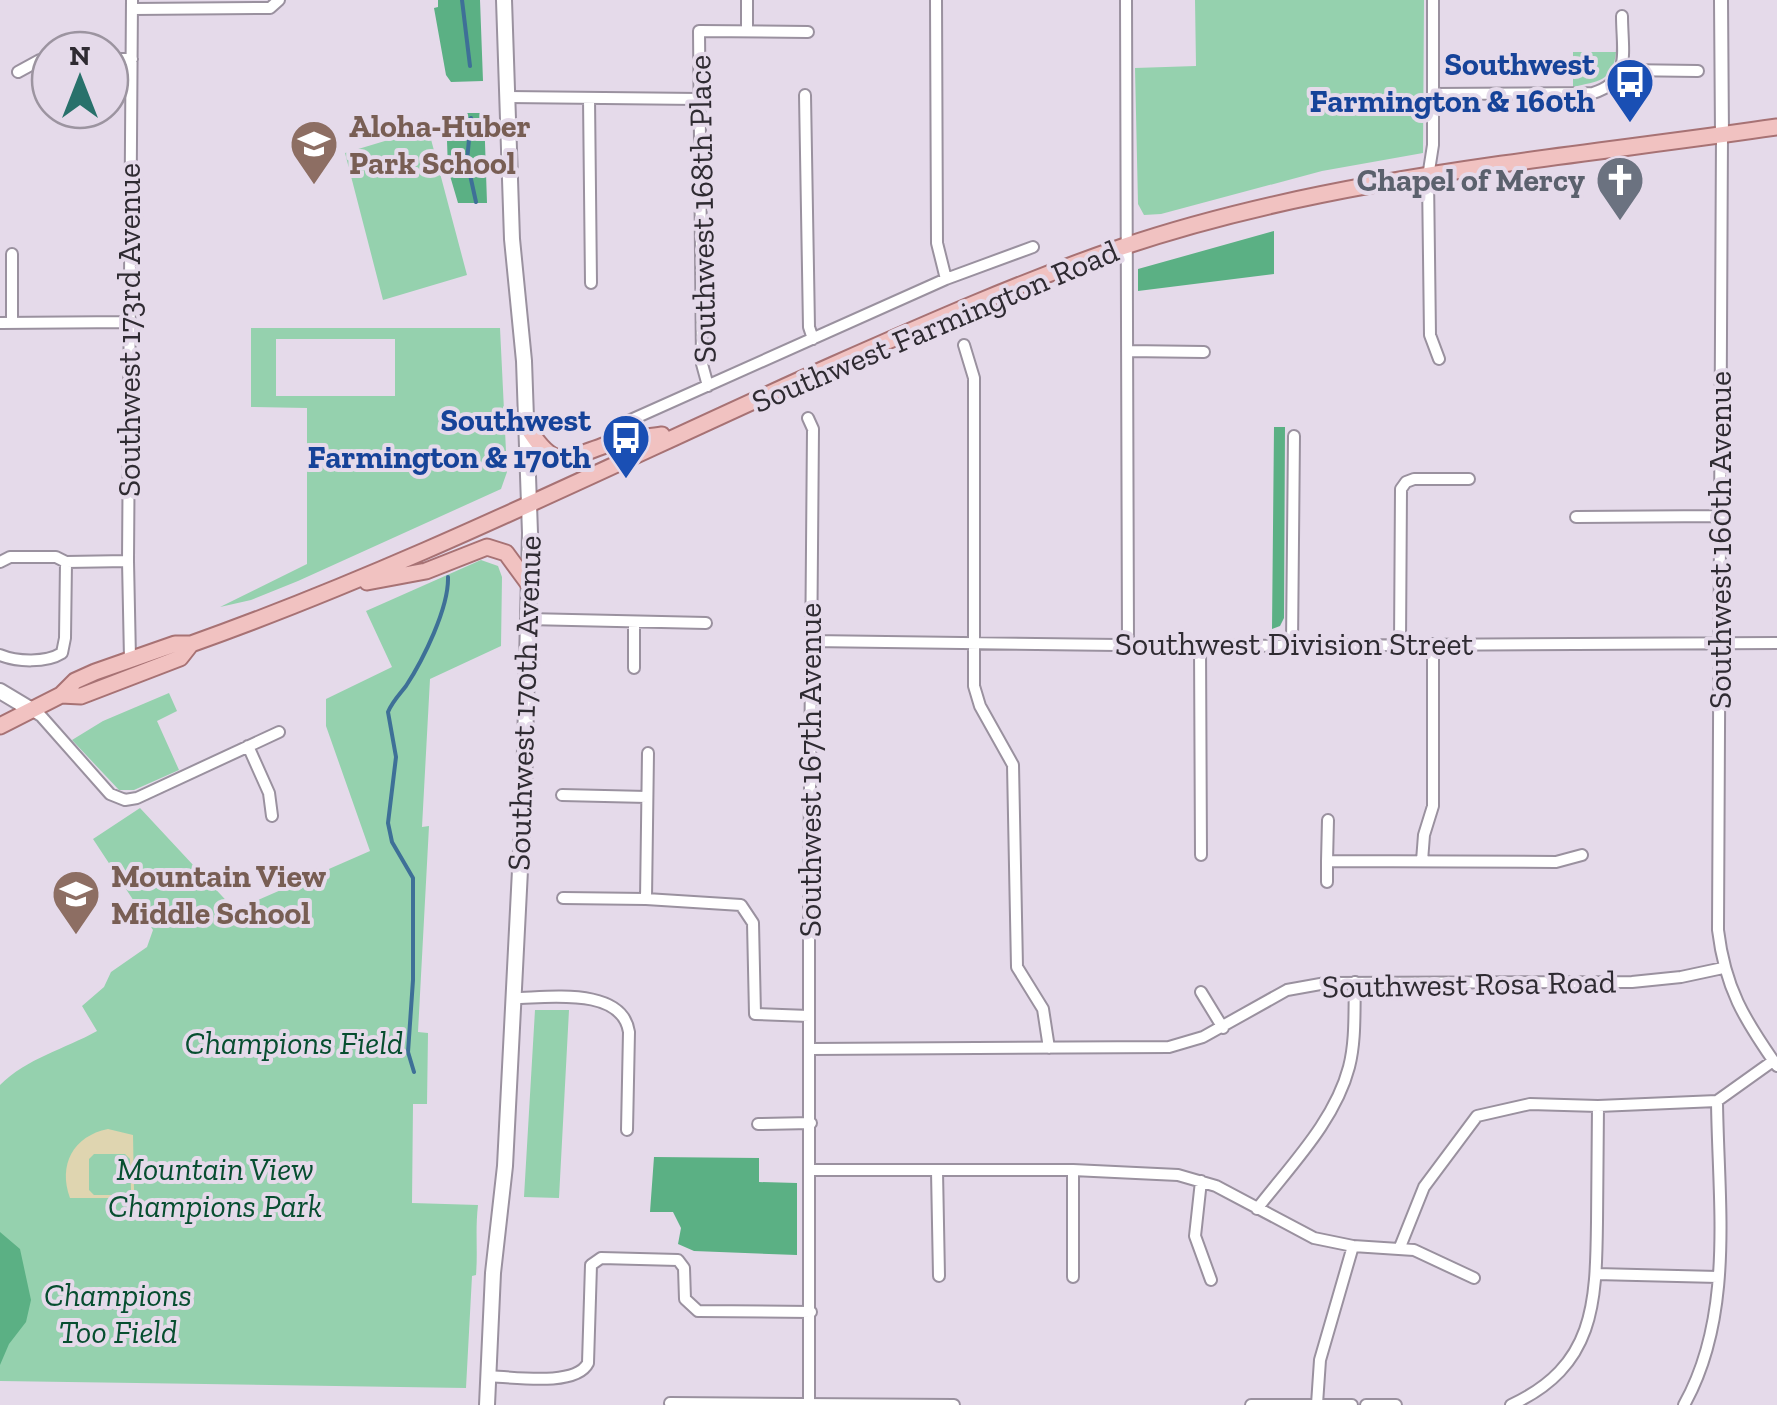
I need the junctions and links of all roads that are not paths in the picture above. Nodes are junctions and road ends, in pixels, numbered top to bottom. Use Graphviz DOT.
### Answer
graph roads {
  1 [pos="504,0"];
  2 [pos="747,0"];
  3 [pos="936,0"];
  4 [pos="1126,0"];
  5 [pos="1433,0"];
  6 [pos="1721,0"];
  7 [pos="278,2"];
  8 [pos="132,4"];
  9 [pos="1622,16"];
  10 [pos="747,31"];
  11 [pos="808,32"];
  12 [pos="132,59"];
  13 [pos="30,65"];
  14 [pos="1622,70"];
  15 [pos="1698,71"];
  16 [pos="18,72"];
  17 [pos="1434,94"];
  18 [pos="806,96"];
  19 [pos="507,97"];
  20 [pos="590,98"];
  21 [pos="698,100"];
  22 [pos="1777,127"];
  23 [pos="1722,135"];
  24 [pos="1428,177"];
  25 [pos="1127,245"];
  26 [pos="1032,246"];
  27 [pos="12,254"];
  28 [pos="946,279"];
  29 [pos="591,282"];
  30 [pos="129,322"];
  31 [pos="6,323"];
  32 [pos="813,338"];
  33 [pos="964,345"];
  34 [pos="1127,351"];
  35 [pos="1204,352"];
  36 [pos="1439,359"];
  37 [pos="708,386"];
  38 [pos="808,418"];
  39 [pos="624,422"];
  40 [pos="526,424"];
  41 [pos="685,432"];
  42 [pos="1294,436"];
  43 [pos="1469,479"];
  44 [pos="530,504"];
  45 [pos="1720,516"];
  46 [pos="1576,518"];
  47 [pos="0,562"];
  48 [pos="66,562"];
  49 [pos="128,562"];
  50 [pos="528,583"];
  51 [pos="338,588"];
  52 [pos="526,619"];
  53 [pos="634,622"];
  54 [pos="706,622"];
  55 [pos="811,641"];
  56 [pos="1719,643"];
  57 [pos="1777,643"];
  58 [pos="190,644"];
  59 [pos="972,644"];
  60 [pos="1292,644"];
  61 [pos="1400,644"];
  62 [pos="1433,644"];
  63 [pos="1128,645"];
  64 [pos="1200,646"];
  65 [pos="0,655"];
  66 [pos="130,659"];
  67 [pos="634,668"];
  68 [pos="0,691"];
  69 [pos="61,695"];
  70 [pos="30,709"];
  71 [pos="0,726"];
  72 [pos="279,732"];
  73 [pos="248,746"];
  74 [pos="648,753"];
  75 [pos="562,795"];
  76 [pos="647,797"];
  77 [pos="272,816"];
  78 [pos="1328,820"];
  79 [pos="1201,855"];
  80 [pos="1582,855"];
  81 [pos="1422,860"];
  82 [pos="1327,861"];
  83 [pos="1327,882"];
  84 [pos="563,898"];
  85 [pos="646,898"];
  86 [pos="1724,968"];
  87 [pos="1355,982"];
  88 [pos="1201,992"];
  89 [pos="513,998"];
  90 [pos="808,1016"];
  91 [pos="1223,1028"];
  92 [pos="810,1048"];
  93 [pos="1049,1048"];
  94 [pos="1775,1064"];
  95 [pos="1716,1101"];
  96 [pos="1598,1106"];
  97 [pos="758,1124"];
  98 [pos="811,1124"];
  99 [pos="627,1130"];
  100 [pos="811,1170"];
  101 [pos="1073,1170"];
  102 [pos="937,1171"];
  103 [pos="1201,1180"];
  104 [pos="1258,1209"];
  105 [pos="1353,1246"];
  106 [pos="1400,1248"];
  107 [pos="1596,1274"];
  108 [pos="939,1276"];
  109 [pos="1073,1277"];
  110 [pos="1718,1277"];
  111 [pos="1474,1278"];
  112 [pos="1211,1280"];
  113 [pos="810,1312"];
  114 [pos="488,1376"];
  115 [pos="670,1403"];
  116 [pos="810,1404"];
  117 [pos="1316,1404"];
  118 [pos="487,1405"];
  119 [pos="954,1405"];
  120 [pos="1250,1405"];
  121 [pos="1352,1405"];
  122 [pos="1366,1405"];
  123 [pos="1396,1405"];
  124 [pos="1512,1405"];
  125 [pos="1684,1405"];
  1 -- 19 [label="main road, Southwest 170th Avenue"];
  2 -- 10 [label="street"];
  3 -- 28 [label="street"];
  4 -- 25 [label="street"];
  5 -- 17 [label="street"];
  6 -- 23 [label="street, Southwest 160th Avenue"];
  7 -- 8 [label="street"];
  8 -- 12 [label="street, Southwest 173rd Avenue"];
  9 -- 14 [label="street"];
  10 -- 11 [label="street"];
  10 -- 21 [label="street, Southwest 168th Place"];
  12 -- 30 [label="street, Southwest 173rd Avenue"];
  13 -- 16 [label="street"];
  14 -- 15 [label="street"];
  14 -- 17 [label="street"];
  17 -- 24 [label="street"];
  18 -- 32 [label="street"];
  19 -- 20 [label="street"];
  19 -- 40 [label="main road, Southwest 170th Avenue"];
  20 -- 21 [label="street"];
  20 -- 29 [label="street"];
  21 -- 37 [label="street, Southwest 168th Place"];
  22 -- 23 [label="main road, Southwest Farmington Road"];
  23 -- 24 [label="main road, Southwest Farmington Road"];
  23 -- 45 [label="street, Southwest 160th Avenue"];
  24 -- 25 [label="main road, Southwest Farmington Road"];
  24 -- 36 [label="street"];
  25 -- 34 [label="street"];
  25 -- 41 [label="main road, Southwest Farmington Road"];
  26 -- 28 [label="street"];
  27 -- 31 [label="street"];
  28 -- 32 [label="street"];
  30 -- 31 [label="street"];
  30 -- 49 [label="street, Southwest 173rd Avenue"];
  32 -- 37 [label="street"];
  33 -- 59 [label="street"];
  34 -- 35 [label="street"];
  34 -- 63 [label="street"];
  37 -- 39 [label="street"];
  38 -- 55 [label="street, Southwest 167th Avenue"];
  40 -- 41 [label="main road"];
  40 -- 44 [label="main road, Southwest 170th Avenue"];
  41 -- 44 [label="main road, Southwest Farmington Road"];
  42 -- 60 [label="street"];
  43 -- 61 [label="street"];
  44 -- 50 [label="main road, Southwest 170th Avenue"];
  44 -- 51 [label="main road, Southwest Farmington Road"];
  45 -- 46 [label="street"];
  45 -- 56 [label="street, Southwest 160th Avenue"];
  47 -- 48 [label="street"];
  48 -- 49 [label="street"];
  48 -- 65 [label="street"];
  49 -- 66 [label="street, Southwest 173rd Avenue"];
  50 -- 51 [label="main road"];
  50 -- 52 [label="main road, Southwest 170th Avenue"];
  51 -- 58 [label="main road, Southwest Farmington Road"];
  52 -- 53 [label="street"];
  52 -- 89 [label="main road, Southwest 170th Avenue"];
  53 -- 54 [label="street"];
  53 -- 67 [label="street"];
  55 -- 59 [label="street, Southwest Division Street"];
  55 -- 90 [label="street, Southwest 167th Avenue"];
  56 -- 57 [label="street, Southwest Division Street"];
  56 -- 62 [label="street, Southwest Division Street"];
  56 -- 86 [label="street, Southwest 160th Avenue"];
  58 -- 66 [label="main road, Southwest Farmington Road"];
  58 -- 69 [label="main road, Southwest Farmington Road"];
  59 -- 63 [label="street, Southwest Division Street"];
  59 -- 93 [label="street"];
  60 -- 61 [label="street, Southwest Division Street"];
  60 -- 64 [label="street, Southwest Division Street"];
  61 -- 62 [label="street, Southwest Division Street"];
  62 -- 81 [label="street"];
  63 -- 64 [label="street, Southwest Division Street"];
  64 -- 79 [label="street"];
  66 -- 69 [label="main road, Southwest Farmington Road"];
  68 -- 70 [label="main road"];
  69 -- 70 [label="main road, Southwest Farmington Road"];
  70 -- 71 [label="main road, Southwest Farmington Road"];
  70 -- 73 [label="street"];
  72 -- 73 [label="street"];
  73 -- 77 [label="street"];
  74 -- 76 [label="street"];
  75 -- 76 [label="street"];
  76 -- 85 [label="street"];
  78 -- 82 [label="street"];
  80 -- 81 [label="street"];
  81 -- 82 [label="street"];
  82 -- 83 [label="street"];
  84 -- 85 [label="street"];
  85 -- 90 [label="street"];
  86 -- 87 [label="street, Southwest Rosa Road"];
  86 -- 94 [label="street, Southwest 160th Avenue"];
  87 -- 91 [label="street, Southwest Rosa Road"];
  87 -- 104 [label="street"];
  88 -- 91 [label="street"];
  89 -- 99 [label="street"];
  89 -- 114 [label="main road, Southwest 170th Avenue"];
  90 -- 92 [label="street, Southwest 167th Avenue"];
  91 -- 93 [label="street, Southwest Rosa Road"];
  92 -- 93 [label="street, Southwest Rosa Road"];
  92 -- 98 [label="street, Southwest 167th Avenue"];
  94 -- 95 [label="street"];
  95 -- 96 [label="street"];
  95 -- 110 [label="street"];
  96 -- 106 [label="street"];
  96 -- 107 [label="street"];
  97 -- 98 [label="street"];
  98 -- 100 [label="street, Southwest 167th Avenue"];
  100 -- 102 [label="street"];
  100 -- 113 [label="street, Southwest 167th Avenue"];
  101 -- 102 [label="street"];
  101 -- 103 [label="street"];
  101 -- 109 [label="street"];
  102 -- 108 [label="street"];
  103 -- 104 [label="street"];
  103 -- 112 [label="street"];
  104 -- 105 [label="street"];
  105 -- 106 [label="street"];
  105 -- 117 [label="street"];
  106 -- 111 [label="street"];
  107 -- 110 [label="street"];
  107 -- 124 [label="street"];
  110 -- 125 [label="street"];
  113 -- 114 [label="street"];
  113 -- 116 [label="street, Southwest 167th Avenue"];
  114 -- 118 [label="main road, Southwest 170th Avenue"];
  115 -- 116 [label="street"];
  116 -- 119 [label="street"];
  117 -- 120 [label="street"];
  117 -- 121 [label="street"];
  122 -- 123 [label="street"];
}
